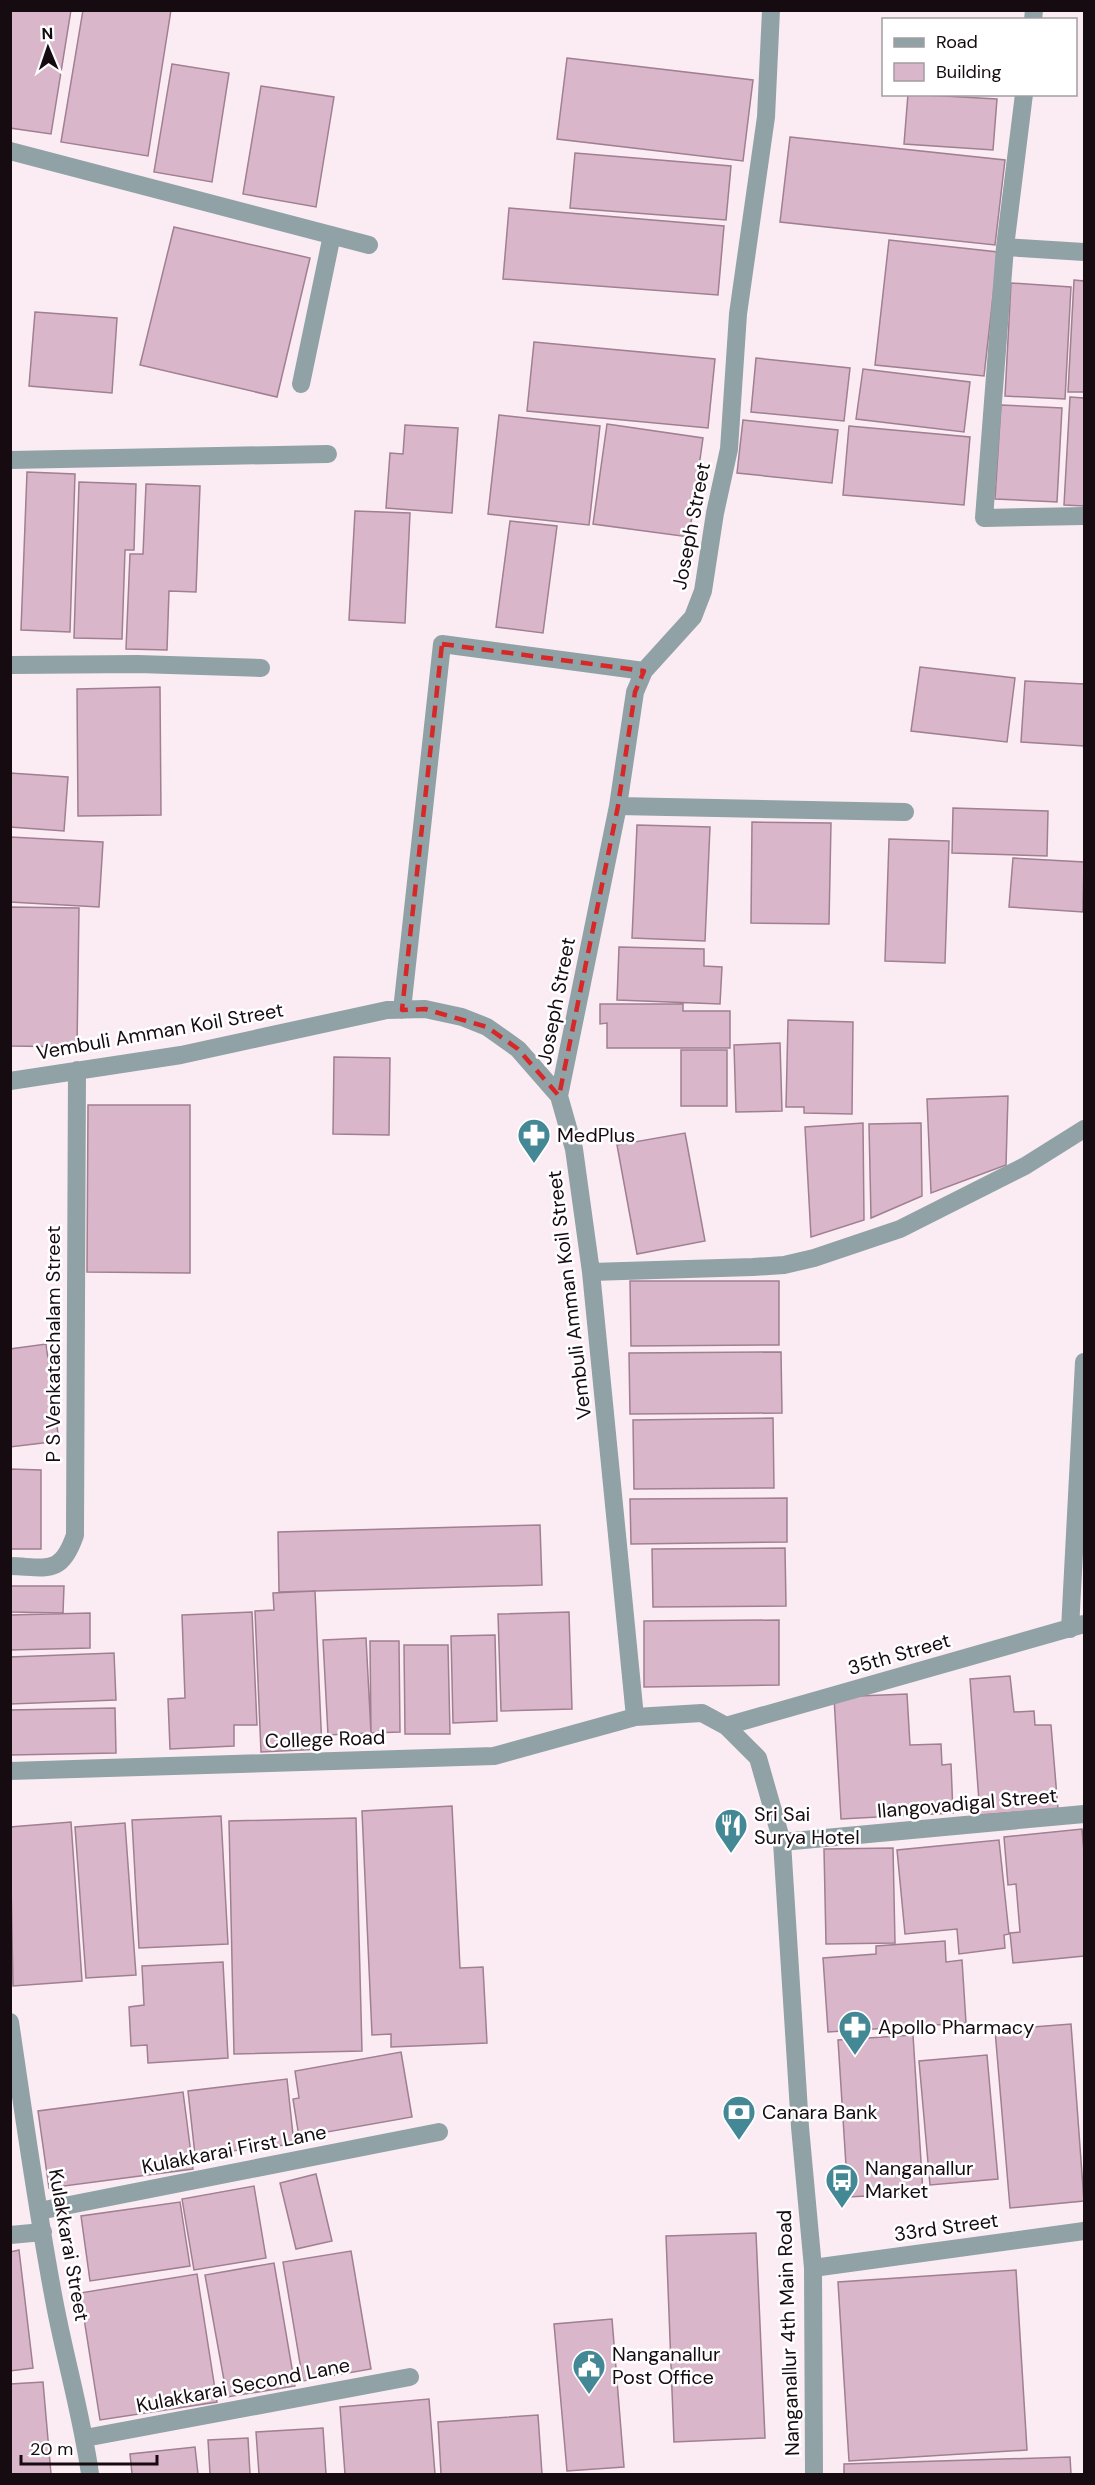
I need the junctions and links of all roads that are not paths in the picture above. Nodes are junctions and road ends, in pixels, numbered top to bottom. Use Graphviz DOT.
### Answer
graph roads {
  1 [pos="771,10"];
  2 [pos="1024,96"];
  3 [pos="10,151"];
  4 [pos="332,235"];
  5 [pos="369,245"];
  6 [pos="1005,248"];
  7 [pos="1084,252"];
  8 [pos="302,384"];
  9 [pos="328,454"];
  10 [pos="10,460"];
  11 [pos="1084,516"];
  12 [pos="10,665"];
  13 [pos="261,668"];
  14 [pos="644,670"];
  15 [pos="618,807"];
  16 [pos="905,812"];
  17 [pos="402,1010"];
  18 [pos="77,1070"];
  19 [pos="10,1081"];
  20 [pos="559,1096"];
  21 [pos="1084,1129"];
  22 [pos="591,1272"];
  23 [pos="1084,1362"];
  24 [pos="10,1566"];
  25 [pos="1077,1626"];
  26 [pos="635,1717"];
  27 [pos="726,1726"];
  28 [pos="10,1771"];
  29 [pos="1084,1814"];
  30 [pos="782,1842"];
  31 [pos="10,2022"];
  32 [pos="439,2132"];
  33 [pos="39,2211"];
  34 [pos="1084,2231"];
  35 [pos="43,2232"];
  36 [pos="10,2235"];
  37 [pos="813,2268"];
  38 [pos="410,2377"];
  39 [pos="85,2438"];
  40 [pos="90,2475"];
  41 [pos="814,2475"];
  1 -- 14 [label="street, Joseph Street"];
  2 -- 6 [label="street"];
  3 -- 4 [label="street"];
  4 -- 5 [label="street"];
  4 -- 8 [label="street"];
  6 -- 7 [label="street"];
  6 -- 11 [label="street"];
  9 -- 10 [label="street"];
  12 -- 13 [label="street"];
  14 -- 15 [label="street, Joseph Street"];
  14 -- 17 [label="street"];
  15 -- 16 [label="street"];
  15 -- 20 [label="street, Joseph Street"];
  17 -- 18 [label="street, Vembuli Amman Koil Street"];
  17 -- 20 [label="street, Vembuli Amman Koil Street"];
  18 -- 19 [label="street, Vembuli Amman Koil Street"];
  18 -- 24 [label="street, P S Venkatachalam Street"];
  20 -- 22 [label="street, Vembuli Amman Koil Street"];
  21 -- 22 [label="street"];
  22 -- 26 [label="street, Vembuli Amman Koil Street"];
  23 -- 25 [label="street"];
  25 -- 27 [label="street, 35th Street"];
  26 -- 27 [label="street, Nanganallur 4th Main Road"];
  26 -- 28 [label="street, College Road"];
  27 -- 30 [label="street, Nanganallur 4th Main Road"];
  29 -- 30 [label="street, Ilangovadigal Street"];
  30 -- 37 [label="street, Nanganallur 4th Main Road"];
  31 -- 33 [label="street, Kulakkarai Street"];
  32 -- 33 [label="street, Kulakkarai First Lane"];
  33 -- 35 [label="street, Kulakkarai Street"];
  34 -- 37 [label="street, 33rd Street"];
  35 -- 36 [label="street"];
  35 -- 39 [label="street, Kulakkarai Street"];
  37 -- 41 [label="street, Nanganallur 4th Main Road"];
  38 -- 39 [label="street, Kulakkarai Second Lane"];
  39 -- 40 [label="street, Kulakkarai Street"];
}
